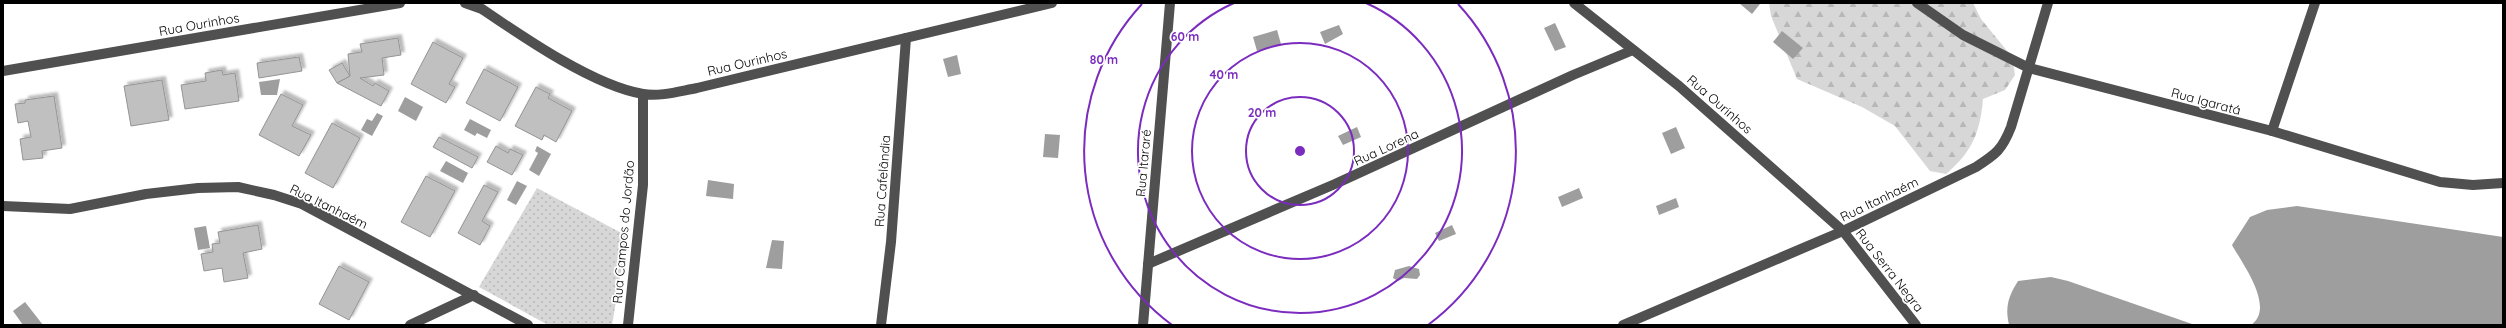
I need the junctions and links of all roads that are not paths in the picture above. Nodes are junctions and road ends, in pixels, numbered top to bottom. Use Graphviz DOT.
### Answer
graph roads {
  1 [pos="400,3"];
  2 [pos="465,3"];
  3 [pos="1052,3"];
  4 [pos="1170,3"];
  5 [pos="1574,3"];
  6 [pos="1917,3"];
  7 [pos="2048,3"];
  8 [pos="2315,3"];
  9 [pos="906,38"];
  10 [pos="1633,50"];
  11 [pos="2029,68"];
  12 [pos="3,70"];
  13 [pos="644,94"];
  14 [pos="2272,131"];
  15 [pos="2503,183"];
  16 [pos="3,206"];
  17 [pos="1843,231"];
  18 [pos="1148,264"];
  19 [pos="474,295"];
  20 [pos="410,325"];
  21 [pos="528,325"];
  22 [pos="628,325"];
  23 [pos="881,325"];
  24 [pos="1143,325"];
  25 [pos="1623,325"];
  26 [pos="1916,325"];
  1 -- 12 [label="street, Rua Ourinhos"];
  2 -- 13 [label="street, Rua Ourinhos"];
  3 -- 9 [label="street, Rua Ourinhos"];
  4 -- 18 [label="street, Rua Itararé"];
  5 -- 10 [label="street, Rua Ourinhos"];
  6 -- 11 [label="street, Rua Igaratá"];
  7 -- 11 [label="street, Rua Itanhaém"];
  8 -- 14 [label="street"];
  9 -- 13 [label="street, Rua Ourinhos"];
  9 -- 23 [label="street, Rua Cafelândia"];
  10 -- 17 [label="street, Rua Ourinhos"];
  10 -- 18 [label="street, Rua Lorena"];
  11 -- 14 [label="street, Rua Igaratá"];
  11 -- 17 [label="street, Rua Itanhaém"];
  13 -- 22 [label="street, Rua Campos do Jordão"];
  14 -- 15 [label="street, Rua Igaratá"];
  16 -- 19 [label="street, Rua Itanhaém"];
  17 -- 25 [label="street, Rua Itanhaém"];
  17 -- 26 [label="street, Rua Serra Negra"];
  18 -- 24 [label="street, Rua Itararé"];
  19 -- 20 [label="street"];
  19 -- 21 [label="street, Rua Itanhaém"];
}
